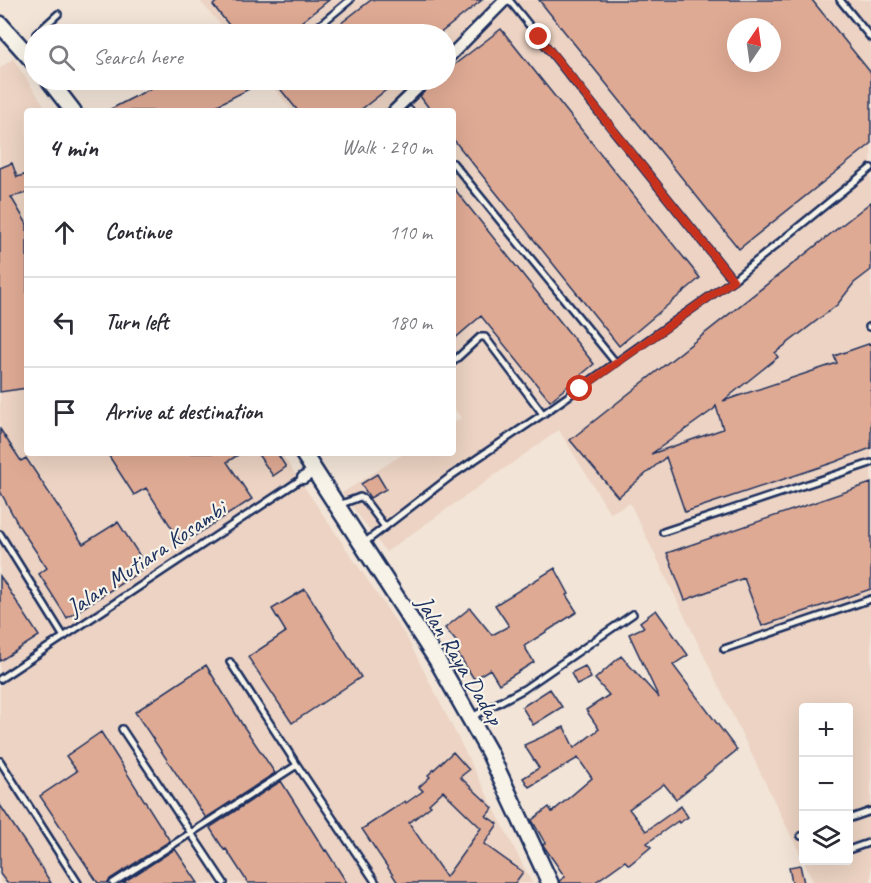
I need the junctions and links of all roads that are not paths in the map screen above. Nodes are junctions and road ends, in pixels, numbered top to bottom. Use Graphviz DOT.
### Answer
graph roads {
  1 [pos="350,0"];
  2 [pos="507,0"];
  3 [pos="840,0"];
  4 [pos="58,14"];
  5 [pos="0,24"];
  6 [pos="47,24"];
  7 [pos="321,24"];
  8 [pos="871,39"];
  9 [pos="22,47"];
  10 [pos="24,50"];
  11 [pos="456,50"];
  12 [pos="57,90"];
  13 [pos="416,90"];
  14 [pos="71,108"];
  15 [pos="397,108"];
  16 [pos="456,167"];
  17 [pos="871,168"];
  18 [pos="733,280"];
  19 [pos="456,359"];
  20 [pos="616,363"];
  21 [pos="543,414"];
  22 [pos="304,456"];
  23 [pos="871,463"];
  24 [pos="309,475"];
  25 [pos="338,506"];
  26 [pos="385,527"];
  27 [pos="663,532"];
  28 [pos="0,534"];
  29 [pos="363,544"];
  30 [pos="871,599"];
  31 [pos="633,614"];
  32 [pos="64,637"];
  33 [pos="724,649"];
  34 [pos="230,662"];
  35 [pos="0,679"];
  36 [pos="470,718"];
  37 [pos="122,729"];
  38 [pos="0,761"];
  39 [pos="297,765"];
  40 [pos="871,811"];
  41 [pos="853,818"];
  42 [pos="191,832"];
  43 [pos="871,842"];
  44 [pos="853,849"];
  45 [pos="78,883"];
  46 [pos="113,883"];
  47 [pos="224,883"];
  48 [pos="376,883"];
  49 [pos="550,883"];
  1 -- 7 [label="lane"];
  2 -- 11 [label="street"];
  2 -- 18 [label="lane"];
  3 -- 8 [label="lane"];
  4 -- 6 [label="lane"];
  5 -- 9 [label="main road"];
  9 -- 10 [label="main road"];
  12 -- 14 [label="main road"];
  13 -- 15 [label="street"];
  16 -- 20 [label="lane"];
  17 -- 18 [label="lane"];
  18 -- 20 [label="lane"];
  19 -- 21 [label="lane"];
  20 -- 21 [label="lane"];
  21 -- 26 [label="lane"];
  22 -- 24 [label="main road, Jalan Raya Dadap"];
  23 -- 27 [label="lane"];
  24 -- 25 [label="main road, Jalan Raya Dadap"];
  24 -- 32 [label="lane, Jalan Mutiara Kosambi"];
  25 -- 26 [label="lane"];
  25 -- 29 [label="main road, Jalan Raya Dadap"];
  26 -- 29 [label="lane"];
  28 -- 32 [label="lane"];
  29 -- 36 [label="main road, Jalan Raya Dadap"];
  30 -- 33 [label="lane"];
  31 -- 36 [label="lane"];
  32 -- 35 [label="lane, Jalan Mutiara Kosambi"];
  34 -- 39 [label="lane"];
  36 -- 49 [label="main road, Jalan Raya Dadap"];
  37 -- 42 [label="lane"];
  38 -- 45 [label="lane"];
  39 -- 42 [label="lane"];
  39 -- 48 [label="lane"];
  40 -- 41 [label="lane"];
  42 -- 46 [label="lane"];
  42 -- 47 [label="lane"];
  43 -- 44 [label="lane"];
}
